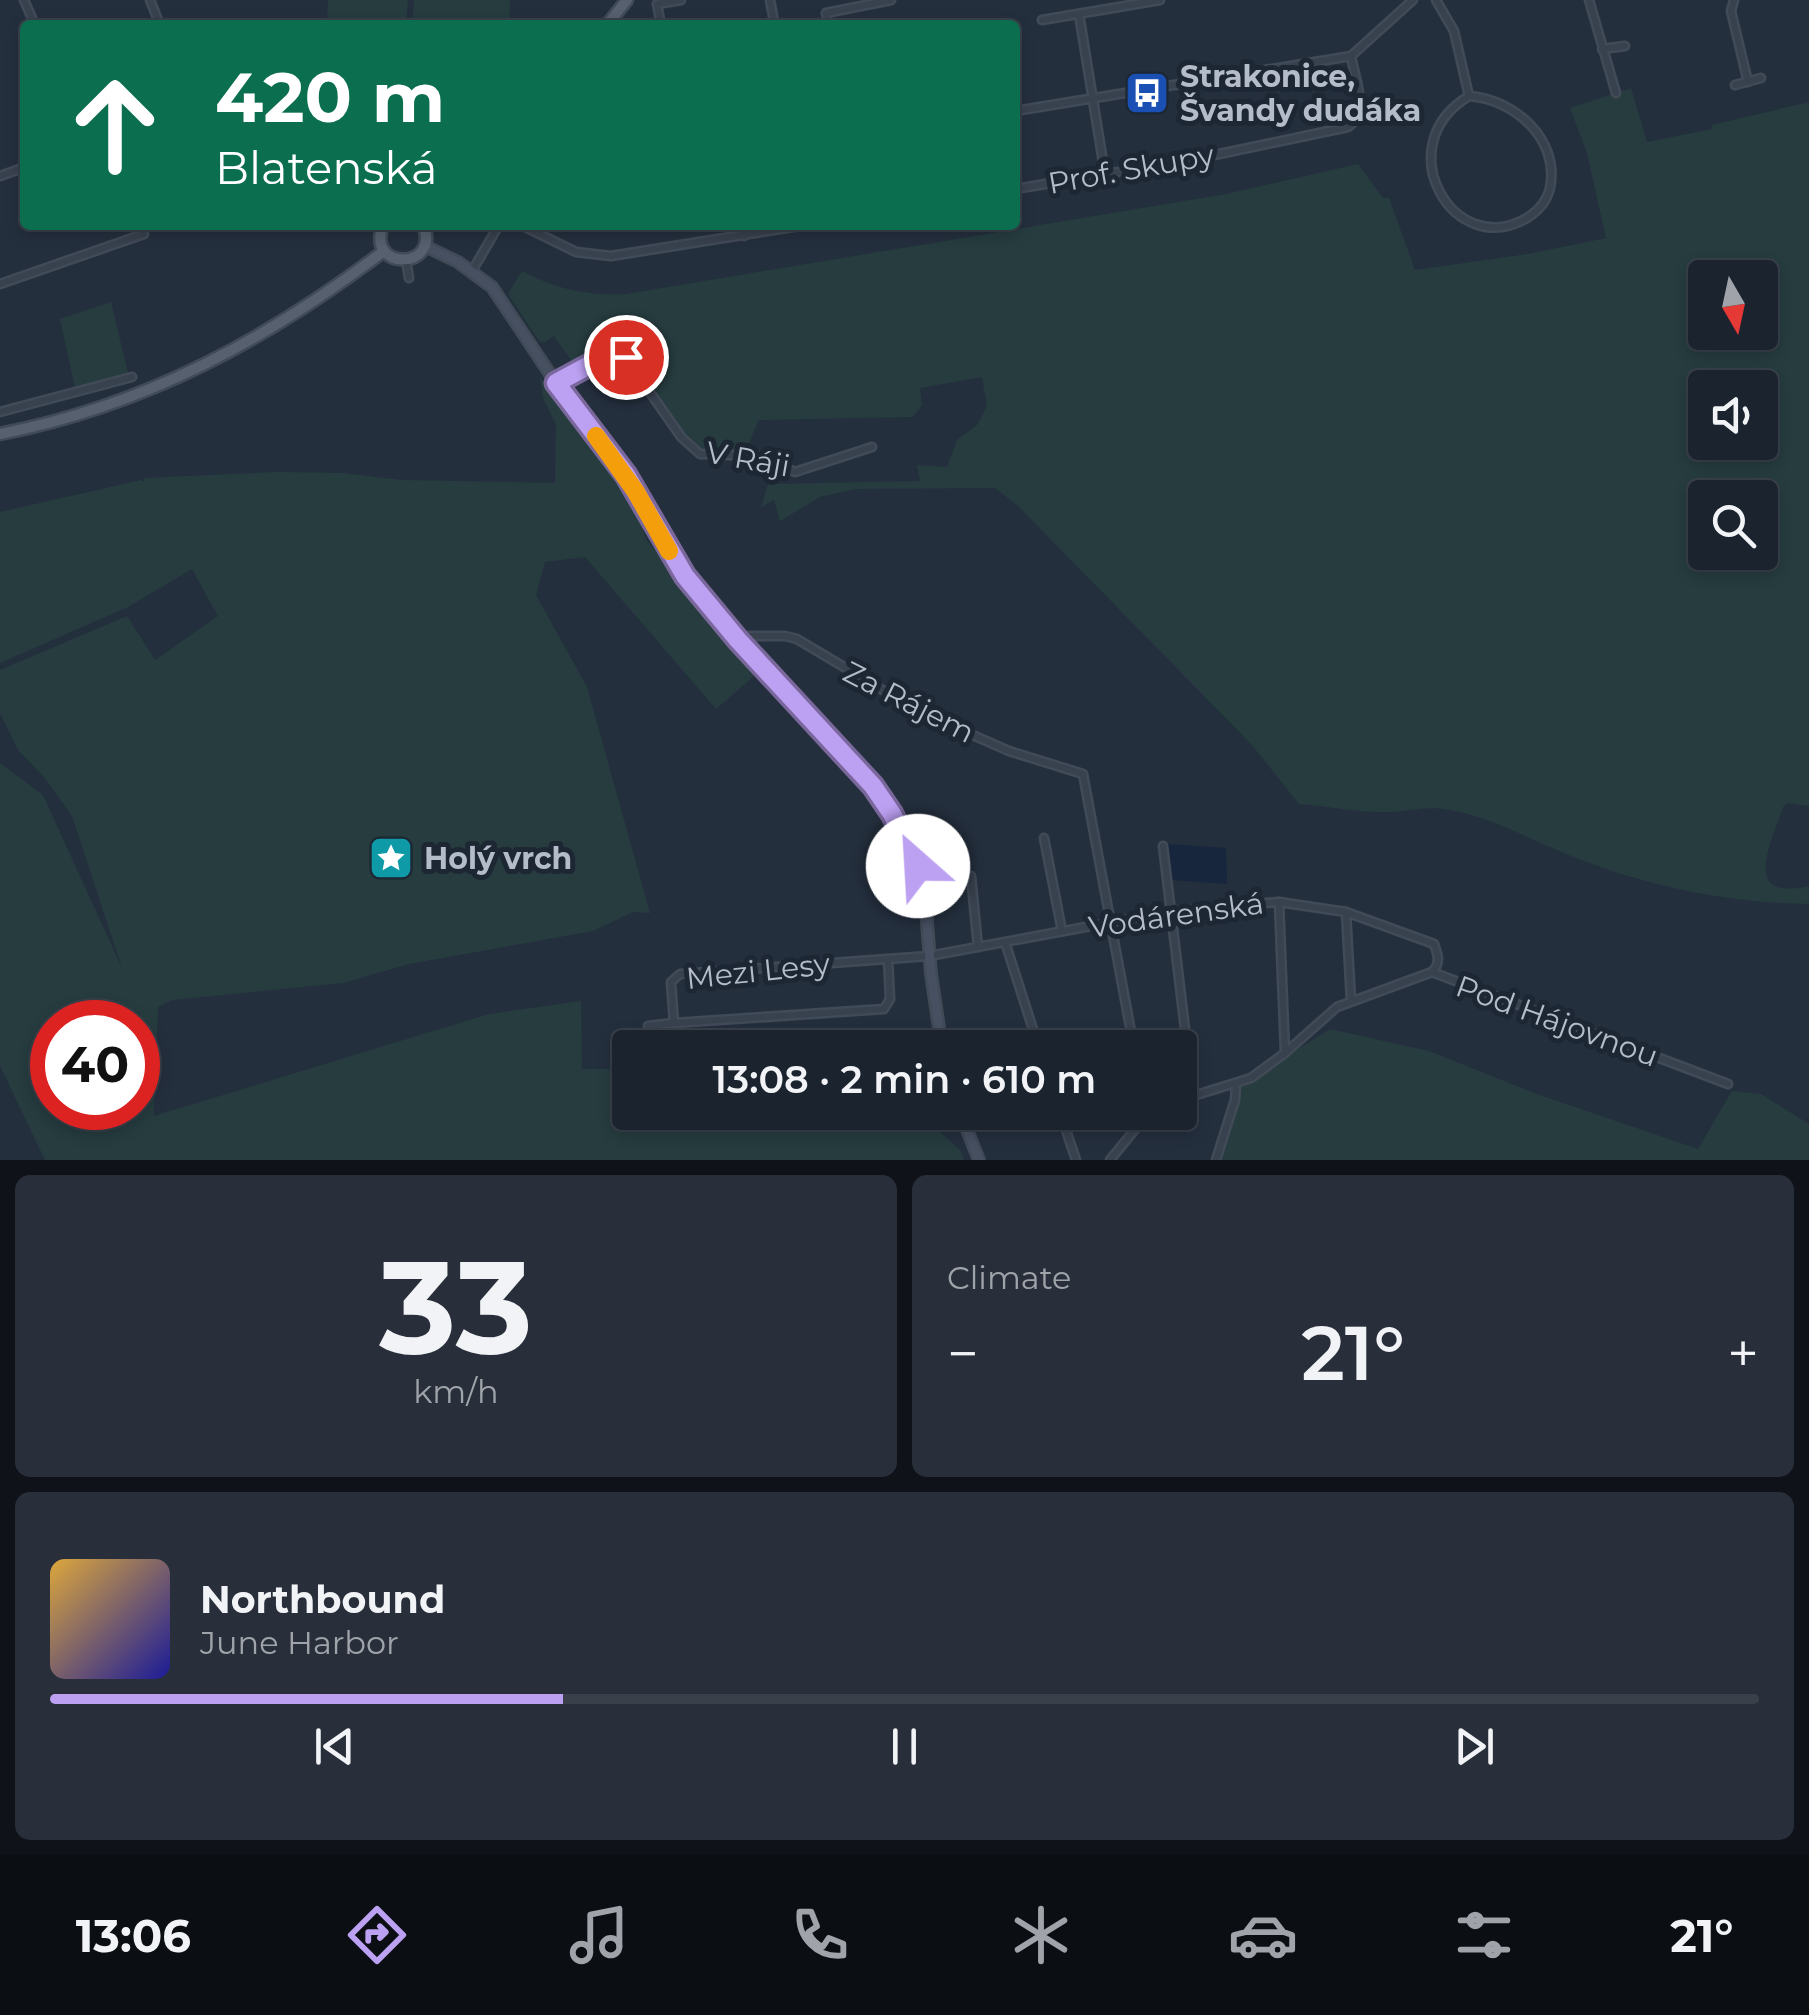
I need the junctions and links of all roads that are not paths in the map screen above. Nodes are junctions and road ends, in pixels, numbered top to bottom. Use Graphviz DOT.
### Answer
graph roads {
  1 [pos="627,0"];
  2 [pos="682,0"];
  3 [pos="891,0"];
  4 [pos="1160,0"];
  5 [pos="1413,0"];
  6 [pos="1436,0"];
  7 [pos="1589,0"];
  8 [pos="1734,0"];
  9 [pos="1145,1"];
  10 [pos="1078,14"];
  11 [pos="610,20"];
  12 [pos="660,20"];
  13 [pos="827,20"];
  14 [pos="1042,20"];
  15 [pos="1625,46"];
  16 [pos="1602,48"];
  17 [pos="1350,56"];
  18 [pos="1760,78"];
  19 [pos="1748,82"];
  20 [pos="1735,85"];
  21 [pos="1616,94"];
  22 [pos="1469,96"];
  23 [pos="1092,98"];
  24 [pos="1020,110"];
  25 [pos="1106,174"];
  26 [pos="1020,188"];
  27 [pos="142,230"];
  28 [pos="382,230"];
  29 [pos="423,230"];
  30 [pos="497,230"];
  31 [pos="530,230"];
  32 [pos="743,230"];
  33 [pos="778,230"];
  34 [pos="744,236"];
  35 [pos="425,246"];
  36 [pos="384,251"];
  37 [pos="406,260"];
  38 [pos="472,271"];
  39 [pos="409,278"];
  40 [pos="0,284"];
  41 [pos="132,377"];
  42 [pos="556,383"];
  43 [pos="0,412"];
  44 [pos="0,434"];
  45 [pos="872,447"];
  46 [pos="738,640"];
  47 [pos="1044,838"];
  48 [pos="1163,846"];
  49 [pos="971,876"];
  50 [pos="1279,902"];
  51 [pos="1172,910"];
  52 [pos="1346,912"];
  53 [pos="1112,922"];
  54 [pos="1062,931"];
  55 [pos="1005,942"];
  56 [pos="978,947"];
  57 [pos="929,956"];
  58 [pos="888,960"];
  59 [pos="1432,972"];
  60 [pos="1351,1000"];
  61 [pos="674,1023"];
  62 [pos="648,1026"];
  63 [pos="939,1030"];
  64 [pos="1033,1030"];
  65 [pos="1131,1030"];
  66 [pos="1186,1030"];
  67 [pos="1286,1053"];
  68 [pos="1236,1084"];
  69 [pos="1728,1084"];
  70 [pos="1197,1094"];
  71 [pos="967,1130"];
  72 [pos="1066,1130"];
  73 [pos="1135,1130"];
  74 [pos="979,1160"];
  75 [pos="1076,1160"];
  76 [pos="1110,1160"];
  77 [pos="1216,1160"];
  1 -- 11 [label="main road"];
  2 -- 12 [label="street"];
  3 -- 13 [label="street"];
  4 -- 9 [label="street"];
  5 -- 17 [label="street"];
  6 -- 22 [label="street"];
  7 -- 16 [label="street"];
  8 -- 19 [label="street"];
  9 -- 10 [label="street"];
  10 -- 14 [label="street"];
  10 -- 23 [label="street"];
  15 -- 16 [label="street"];
  16 -- 21 [label="street"];
  17 -- 23 [label="street"];
  17 -- 25 [label="street, Prof. Skupy"];
  18 -- 19 [label="street"];
  19 -- 20 [label="street"];
  22 -- 22 [label="street"];
  23 -- 24 [label="street"];
  23 -- 25 [label="street"];
  25 -- 26 [label="street, Prof. Skupy"];
  27 -- 40 [label="street"];
  28 -- 36 [label="main road"];
  29 -- 35 [label="main road"];
  30 -- 38 [label="street"];
  31 -- 34 [label="street"];
  32 -- 34 [label="street"];
  33 -- 34 [label="street"];
  35 -- 37 [label="main road"];
  35 -- 38 [label="street"];
  36 -- 37 [label="main road"];
  36 -- 44 [label="main road"];
  37 -- 39 [label="street"];
  38 -- 42 [label="street"];
  41 -- 43 [label="street"];
  42 -- 45 [label="street, V Ráji"];
  42 -- 46 [label="street"];
  46 -- 53 [label="street, Za Rájem"];
  46 -- 57 [label="street"];
  47 -- 54 [label="street, Vodárenská"];
  48 -- 51 [label="street"];
  49 -- 56 [label="street"];
  50 -- 51 [label="street, Vodárenská"];
  50 -- 52 [label="street, Vodárenská"];
  50 -- 67 [label="street"];
  51 -- 53 [label="street, Vodárenská"];
  51 -- 66 [label="street"];
  52 -- 59 [label="street, Vodárenská"];
  52 -- 60 [label="street"];
  53 -- 54 [label="street, Vodárenská"];
  53 -- 65 [label="street"];
  54 -- 55 [label="street, Vodárenská"];
  55 -- 56 [label="street, Vodárenská"];
  55 -- 64 [label="street"];
  56 -- 57 [label="street, Vodárenská"];
  57 -- 58 [label="street, Mezi Lesy"];
  57 -- 63 [label="street"];
  58 -- 61 [label="street, Mezi Lesy"];
  58 -- 61 [label="street, Mezi Lesy"];
  59 -- 60 [label="street, Pod Hájovnou"];
  59 -- 69 [label="street, Pod Hájovnou"];
  60 -- 67 [label="street, Pod Hájovnou"];
  61 -- 62 [label="street, Mezi Lesy"];
  67 -- 68 [label="street, Pod Hájovnou"];
  68 -- 70 [label="street, Pod Hájovnou"];
  68 -- 77 [label="street"];
  71 -- 74 [label="street"];
  72 -- 75 [label="street"];
  73 -- 76 [label="street"];
}
